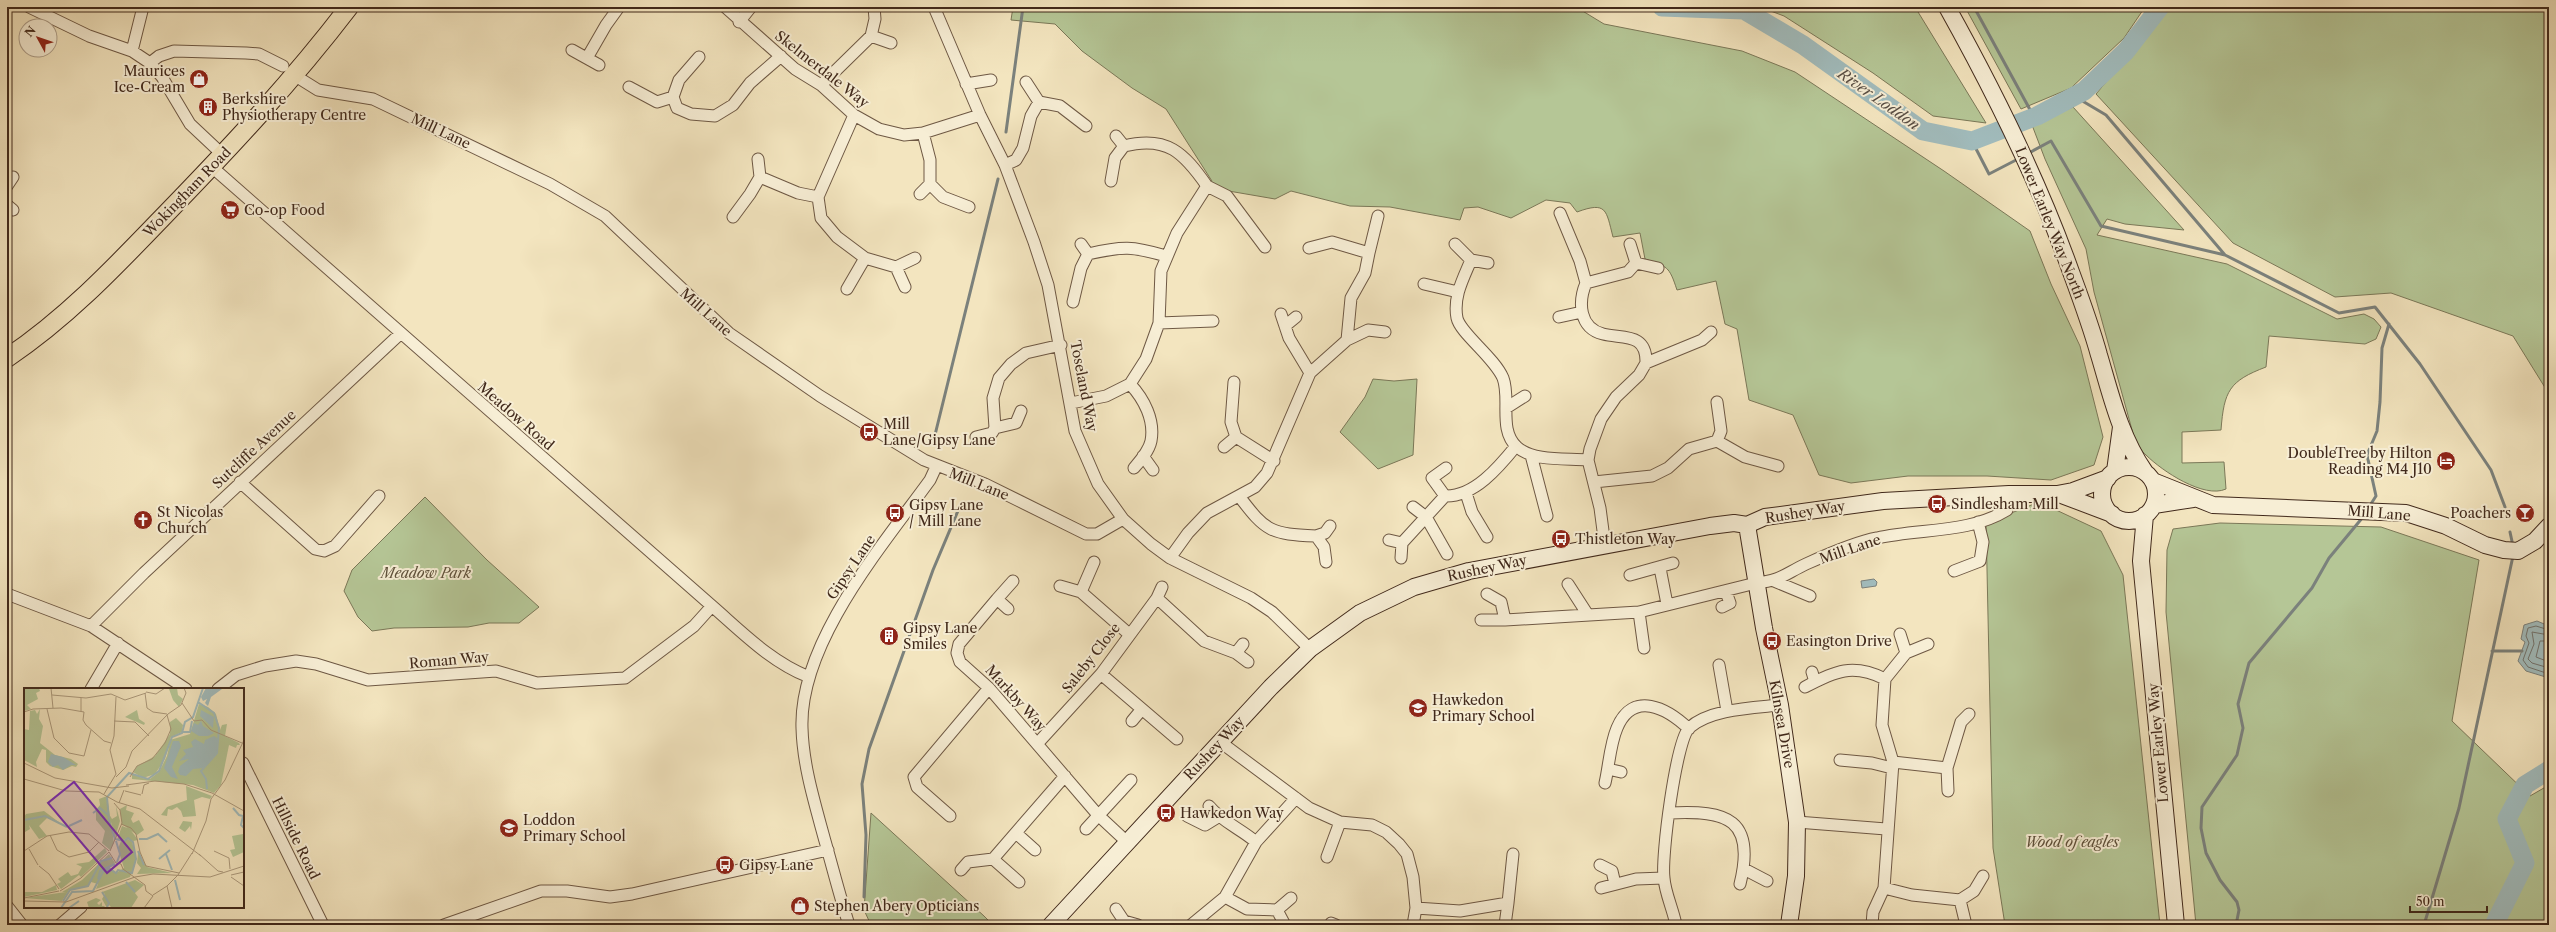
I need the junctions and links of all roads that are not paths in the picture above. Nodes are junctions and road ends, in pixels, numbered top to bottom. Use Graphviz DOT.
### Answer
graph roads {
  1 [pos="29,7"];
  2 [pos="143,7"];
  3 [pos="349,7"];
  4 [pos="620,7"];
  5 [pos="725,7"];
  6 [pos="751,7"];
  7 [pos="874,7"];
  8 [pos="934,7"];
  9 [pos="1947,7"];
  10 [pos="739,22"];
  11 [pos="871,36"];
  12 [pos="891,43"];
  13 [pos="572,50"];
  14 [pos="132,51"];
  15 [pos="781,56"];
  16 [pos="699,57"];
  17 [pos="587,58"];
  18 [pos="150,63"];
  19 [pos="599,65"];
  20 [pos="286,68"];
  21 [pos="991,80"];
  22 [pos="1026,82"];
  23 [pos="966,84"];
  24 [pos="820,85"];
  25 [pos="629,87"];
  26 [pos="673,97"];
  27 [pos="1039,102"];
  28 [pos="854,115"];
  29 [pos="980,115"];
  30 [pos="1086,126"];
  31 [pos="923,133"];
  32 [pos="1116,136"];
  33 [pos="1124,146"];
  34 [pos="758,159"];
  35 [pos="217,161"];
  36 [pos="1005,165"];
  37 [pos="760,177"];
  38 [pos="1111,181"];
  39 [pos="930,184"];
  40 [pos="1207,186"];
  41 [pos="920,194"];
  42 [pos="818,197"];
  43 [pos="969,207"];
  44 [pos="1560,213"];
  45 [pos="733,216"];
  46 [pos="1378,216"];
  47 [pos="1081,244"];
  48 [pos="1455,244"];
  49 [pos="1630,244"];
  50 [pos="1265,247"];
  51 [pos="1309,248"];
  52 [pos="1369,253"];
  53 [pos="1088,254"];
  54 [pos="1166,256"];
  55 [pos="865,258"];
  56 [pos="915,258"];
  57 [pos="1471,260"];
  58 [pos="1488,263"];
  59 [pos="1636,263"];
  60 [pos="896,267"];
  61 [pos="1658,268"];
  62 [pos="1586,283"];
  63 [pos="1424,284"];
  64 [pos="905,287"];
  65 [pos="848,290"];
  66 [pos="1458,292"];
  67 [pos="1073,302"];
  68 [pos="1582,312"];
  69 [pos="1281,314"];
  70 [pos="1296,317"];
  71 [pos="1559,317"];
  72 [pos="1213,321"];
  73 [pos="1159,323"];
  74 [pos="1285,326"];
  75 [pos="1385,332"];
  76 [pos="1711,332"];
  77 [pos="400,334"];
  78 [pos="1347,340"];
  79 [pos="1061,346"];
  80 [pos="7,358"];
  81 [pos="1646,363"];
  82 [pos="1310,373"];
  83 [pos="1234,382"];
  84 [pos="1130,384"];
  85 [pos="1525,396"];
  86 [pos="1718,402"];
  87 [pos="1071,404"];
  88 [pos="1506,408"];
  89 [pos="1021,411"];
  90 [pos="2121,427"];
  91 [pos="995,428"];
  92 [pos="976,437"];
  93 [pos="1236,437"];
  94 [pos="1718,440"];
  95 [pos="1516,446"];
  96 [pos="1224,447"];
  97 [pos="1531,455"];
  98 [pos="1144,456"];
  99 [pos="1588,460"];
  100 [pos="1274,461"];
  101 [pos="1778,466"];
  102 [pos="936,467"];
  103 [pos="1134,468"];
  104 [pos="1446,468"];
  105 [pos="1153,470"];
  106 [pos="2112,475"];
  107 [pos="2149,477"];
  108 [pos="240,482"];
  109 [pos="1594,482"];
  110 [pos="1466,493"];
  111 [pos="2057,494"];
  112 [pos="379,496"];
  113 [pos="1239,496"];
  114 [pos="1446,496"];
  115 [pos="2194,499"];
  116 [pos="1413,507"];
  117 [pos="2007,510"];
  118 [pos="2150,510"];
  119 [pos="1547,516"];
  120 [pos="2117,517"];
  121 [pos="1426,518"];
  122 [pos="1123,519"];
  123 [pos="1978,522"];
  124 [pos="1747,525"];
  125 [pos="1330,526"];
  126 [pos="2549,526"];
  127 [pos="1316,536"];
  128 [pos="1487,537"];
  129 [pos="1389,540"];
  130 [pos="1402,543"];
  131 [pos="1605,546"];
  132 [pos="1447,554"];
  133 [pos="1170,558"];
  134 [pos="1401,558"];
  135 [pos="2141,561"];
  136 [pos="1094,562"];
  137 [pos="1326,562"];
  138 [pos="1673,563"];
  139 [pos="1660,568"];
  140 [pos="1954,571"];
  141 [pos="1630,575"];
  142 [pos="1013,581"];
  143 [pos="1774,581"];
  144 [pos="1756,583"];
  145 [pos="1568,584"];
  146 [pos="1060,586"];
  147 [pos="1162,587"];
  148 [pos="1081,592"];
  149 [pos="1726,592"];
  150 [pos="7,594"];
  151 [pos="1487,594"];
  152 [pos="1810,596"];
  153 [pos="1156,598"];
  154 [pos="997,599"];
  155 [pos="1667,604"];
  156 [pos="712,606"];
  157 [pos="1722,607"];
  158 [pos="1008,609"];
  159 [pos="1639,612"];
  160 [pos="1588,615"];
  161 [pos="1481,620"];
  162 [pos="1505,620"];
  163 [pos="91,626"];
  164 [pos="1129,634"];
  165 [pos="1900,634"];
  166 [pos="118,643"];
  167 [pos="1928,644"];
  168 [pos="1644,648"];
  169 [pos="1310,649"];
  170 [pos="1906,653"];
  171 [pos="1248,662"];
  172 [pos="1718,665"];
  173 [pos="1101,674"];
  174 [pos="809,677"];
  175 [pos="1885,679"];
  176 [pos="1805,687"];
  177 [pos="92,688"];
  178 [pos="185,688"];
  179 [pos="219,688"];
  180 [pos="989,688"];
  181 [pos="1780,705"];
  182 [pos="1142,709"];
  183 [pos="1727,711"];
  184 [pos="1969,714"];
  185 [pos="1132,721"];
  186 [pos="1689,729"];
  187 [pos="1176,739"];
  188 [pos="1219,741"];
  189 [pos="1037,744"];
  190 [pos="1840,760"];
  191 [pos="244,765"];
  192 [pos="1893,765"];
  193 [pos="1947,768"];
  194 [pos="1608,769"];
  195 [pos="1621,772"];
  196 [pos="1065,776"];
  197 [pos="1131,780"];
  198 [pos="1605,783"];
  199 [pos="1948,791"];
  200 [pos="1296,798"];
  201 [pos="1209,806"];
  202 [pos="1670,813"];
  203 [pos="1098,815"];
  204 [pos="950,816"];
  205 [pos="1187,816"];
  206 [pos="1218,817"];
  207 [pos="1340,822"];
  208 [pos="1797,822"];
  209 [pos="1086,829"];
  210 [pos="1886,830"];
  211 [pos="1016,833"];
  212 [pos="1256,842"];
  213 [pos="1128,843"];
  214 [pos="828,850"];
  215 [pos="1035,850"];
  216 [pos="1513,854"];
  217 [pos="1327,857"];
  218 [pos="993,859"];
  219 [pos="1600,865"];
  220 [pos="1744,869"];
  221 [pos="961,870"];
  222 [pos="1983,876"];
  223 [pos="1664,878"];
  224 [pos="1767,881"];
  225 [pos="1018,882"];
  226 [pos="1615,884"];
  227 [pos="1740,884"];
  228 [pos="1600,888"];
  229 [pos="1884,888"];
  230 [pos="1225,898"];
  231 [pos="1291,898"];
  232 [pos="1960,900"];
  233 [pos="1508,902"];
  234 [pos="7,906"];
  235 [pos="80,908"];
  236 [pos="1416,908"];
  237 [pos="1116,909"];
  238 [pos="1277,910"];
  239 [pos="1123,923"];
  240 [pos="22,925"];
  241 [pos="60,925"];
  242 [pos="323,925"];
  243 [pos="446,925"];
  244 [pos="849,925"];
  245 [pos="1051,925"];
  246 [pos="1138,925"];
  247 [pos="1191,925"];
  248 [pos="1285,925"];
  249 [pos="1413,925"];
  250 [pos="1505,925"];
  251 [pos="1676,925"];
  252 [pos="1789,925"];
  253 [pos="1872,925"];
  254 [pos="1966,925"];
  255 [pos="2176,925"];
  1 -- 14 [label="street, Meadow Road"];
  2 -- 14 [label="street"];
  3 -- 20 [label="main road, Wokingham Road"];
  4 -- 17 [label="street"];
  5 -- 10 [label="street, Skelmerdale Way"];
  6 -- 10 [label="street"];
  7 -- 11 [label="street"];
  8 -- 23 [label="street, Toseland Way"];
  9 -- 90 [label="street, Lower Earley Way North"];
  10 -- 15 [label="street, Skelmerdale Way"];
  11 -- 12 [label="street"];
  11 -- 24 [label="street"];
  13 -- 17 [label="street"];
  14 -- 18 [label="street, Meadow Road"];
  15 -- 24 [label="street, Skelmerdale Way"];
  15 -- 26 [label="street"];
  16 -- 26 [label="street"];
  17 -- 19 [label="street"];
  18 -- 20 [label="street, Mill Lane"];
  18 -- 35 [label="street, Meadow Road"];
  20 -- 35 [label="main road, Wokingham Road"];
  20 -- 102 [label="street, Mill Lane"];
  21 -- 23 [label="street"];
  22 -- 27 [label="street"];
  23 -- 29 [label="street, Toseland Way"];
  24 -- 28 [label="street, Skelmerdale Way"];
  25 -- 26 [label="street"];
  27 -- 30 [label="street"];
  27 -- 36 [label="street"];
  28 -- 31 [label="street, Skelmerdale Way"];
  28 -- 42 [label="street"];
  29 -- 31 [label="street, Skelmerdale Way"];
  29 -- 36 [label="street, Toseland Way"];
  31 -- 39 [label="street"];
  32 -- 33 [label="street"];
  33 -- 38 [label="street"];
  33 -- 40 [label="street"];
  34 -- 37 [label="street"];
  35 -- 77 [label="street, Meadow Road"];
  35 -- 80 [label="main road, Wokingham Road"];
  36 -- 79 [label="street, Toseland Way"];
  37 -- 42 [label="street"];
  37 -- 45 [label="street"];
  39 -- 41 [label="street"];
  39 -- 43 [label="street"];
  40 -- 50 [label="street"];
  40 -- 54 [label="street"];
  42 -- 55 [label="street"];
  44 -- 62 [label="street"];
  46 -- 52 [label="street"];
  47 -- 53 [label="street"];
  48 -- 57 [label="street"];
  49 -- 59 [label="street"];
  51 -- 52 [label="street"];
  52 -- 78 [label="street"];
  53 -- 54 [label="street"];
  53 -- 67 [label="street"];
  54 -- 73 [label="street"];
  55 -- 60 [label="street"];
  55 -- 65 [label="street"];
  56 -- 60 [label="street"];
  57 -- 58 [label="street"];
  57 -- 66 [label="street"];
  59 -- 61 [label="street"];
  59 -- 62 [label="street"];
  60 -- 64 [label="street"];
  62 -- 68 [label="street"];
  63 -- 66 [label="street"];
  66 -- 88 [label="street"];
  68 -- 71 [label="street"];
  68 -- 81 [label="street"];
  69 -- 74 [label="street"];
  70 -- 74 [label="street"];
  72 -- 73 [label="street"];
  73 -- 84 [label="street"];
  74 -- 82 [label="street"];
  75 -- 78 [label="street"];
  76 -- 81 [label="street"];
  77 -- 108 [label="street, Sutcliffe Avenue"];
  77 -- 156 [label="street, Meadow Road"];
  78 -- 82 [label="street"];
  79 -- 87 [label="street, Toseland Way"];
  79 -- 91 [label="street"];
  81 -- 99 [label="street"];
  82 -- 100 [label="street"];
  83 -- 93 [label="street"];
  84 -- 87 [label="street"];
  84 -- 98 [label="street"];
  85 -- 88 [label="street"];
  86 -- 94 [label="street"];
  87 -- 122 [label="street, Toseland Way"];
  88 -- 95 [label="street"];
  89 -- 91 [label="street"];
  90 -- 106 [label="street, Lower Earley Way North"];
  90 -- 107 [label="street, Lower Earley Way North"];
  91 -- 92 [label="street"];
  93 -- 96 [label="street"];
  93 -- 100 [label="street"];
  94 -- 101 [label="street"];
  94 -- 109 [label="street"];
  95 -- 97 [label="street"];
  95 -- 110 [label="street"];
  97 -- 99 [label="street"];
  97 -- 119 [label="street"];
  98 -- 103 [label="street"];
  98 -- 105 [label="street"];
  99 -- 109 [label="street"];
  100 -- 113 [label="street"];
  102 -- 122 [label="street, Mill Lane"];
  102 -- 174 [label="street, Gipsy Lane"];
  104 -- 114 [label="street"];
  106 -- 107 [label="street"];
  106 -- 111 [label="street, Rushey Way"];
  106 -- 120 [label="street"];
  107 -- 115 [label="street, Mill Lane"];
  107 -- 118 [label="street"];
  108 -- 112 [label="street"];
  108 -- 163 [label="street, Sutcliffe Avenue"];
  109 -- 131 [label="street"];
  110 -- 114 [label="street"];
  110 -- 128 [label="street"];
  111 -- 120 [label="street, Rushey Way"];
  111 -- 124 [label="street, Rushey Way"];
  113 -- 127 [label="street"];
  113 -- 133 [label="street"];
  114 -- 121 [label="street"];
  115 -- 118 [label="street, Mill Lane"];
  115 -- 126 [label="street, Mill Lane"];
  116 -- 121 [label="street"];
  117 -- 123 [label="street, Mill Lane"];
  118 -- 120 [label="street"];
  118 -- 135 [label="street, Lower Earley Way"];
  120 -- 135 [label="street, Lower Earley Way"];
  121 -- 130 [label="street"];
  121 -- 132 [label="street"];
  122 -- 133 [label="street, Toseland Way"];
  123 -- 140 [label="street"];
  123 -- 143 [label="street, Mill Lane"];
  124 -- 131 [label="street, Rushey Way"];
  124 -- 144 [label="street, Kilnsea Drive"];
  125 -- 127 [label="street"];
  127 -- 137 [label="street"];
  129 -- 130 [label="street"];
  130 -- 134 [label="street"];
  131 -- 169 [label="street, Rushey Way"];
  133 -- 169 [label="street, Toseland Way"];
  135 -- 255 [label="street, Lower Earley Way"];
  136 -- 148 [label="street"];
  138 -- 139 [label="street"];
  139 -- 141 [label="street"];
  139 -- 155 [label="street"];
  142 -- 154 [label="street, Markby Way"];
  143 -- 144 [label="street, Mill Lane"];
  143 -- 152 [label="street, Mill Lane"];
  144 -- 149 [label="street, Mill Lane"];
  144 -- 181 [label="street, Kilnsea Drive"];
  145 -- 160 [label="street"];
  146 -- 148 [label="street"];
  147 -- 153 [label="street, Saleby Close"];
  148 -- 164 [label="street"];
  149 -- 155 [label="street, Mill Lane"];
  149 -- 157 [label="street"];
  150 -- 163 [label="street"];
  151 -- 162 [label="street"];
  153 -- 164 [label="street, Saleby Close"];
  153 -- 171 [label="street"];
  154 -- 158 [label="street"];
  154 -- 180 [label="street, Markby Way"];
  155 -- 159 [label="street, Mill Lane"];
  156 -- 174 [label="street, Meadow Road"];
  156 -- 179 [label="street, Roman Way"];
  159 -- 160 [label="street, Mill Lane"];
  159 -- 168 [label="street"];
  160 -- 162 [label="street, Mill Lane"];
  161 -- 162 [label="street, Mill Lane"];
  163 -- 166 [label="street"];
  164 -- 173 [label="street, Saleby Close"];
  165 -- 170 [label="street"];
  166 -- 177 [label="street"];
  166 -- 178 [label="street"];
  167 -- 170 [label="street"];
  169 -- 188 [label="street, Rushey Way"];
  170 -- 175 [label="street"];
  172 -- 183 [label="street"];
  173 -- 182 [label="street"];
  173 -- 189 [label="street, Saleby Close"];
  174 -- 214 [label="street, Gipsy Lane"];
  175 -- 176 [label="street"];
  175 -- 192 [label="street"];
  180 -- 189 [label="street, Markby Way"];
  180 -- 204 [label="street"];
  181 -- 183 [label="street"];
  181 -- 208 [label="street, Kilnsea Drive"];
  182 -- 185 [label="street"];
  182 -- 187 [label="street"];
  183 -- 186 [label="street"];
  184 -- 193 [label="street"];
  186 -- 194 [label="street"];
  186 -- 202 [label="street"];
  188 -- 200 [label="street"];
  188 -- 213 [label="street, Rushey Way"];
  189 -- 196 [label="street, Markby Way"];
  190 -- 192 [label="street"];
  191 -- 242 [label="street, Hillside Road"];
  192 -- 193 [label="street"];
  192 -- 210 [label="street"];
  193 -- 199 [label="street"];
  194 -- 195 [label="street"];
  194 -- 198 [label="street"];
  196 -- 203 [label="street, Markby Way"];
  196 -- 211 [label="street"];
  197 -- 203 [label="street"];
  200 -- 207 [label="street"];
  200 -- 212 [label="street"];
  201 -- 206 [label="street"];
  202 -- 220 [label="street"];
  202 -- 223 [label="street"];
  203 -- 209 [label="street"];
  203 -- 213 [label="street, Markby Way"];
  205 -- 206 [label="street"];
  206 -- 212 [label="street"];
  207 -- 217 [label="street"];
  207 -- 236 [label="street"];
  208 -- 210 [label="street"];
  208 -- 252 [label="street, Kilnsea Drive"];
  210 -- 229 [label="street"];
  211 -- 215 [label="street"];
  211 -- 218 [label="street"];
  212 -- 230 [label="street"];
  213 -- 245 [label="street, Rushey Way"];
  214 -- 243 [label="street"];
  214 -- 244 [label="street, Gipsy Lane"];
  216 -- 233 [label="street"];
  218 -- 221 [label="street"];
  218 -- 225 [label="street"];
  219 -- 226 [label="street"];
  220 -- 224 [label="street"];
  220 -- 227 [label="street"];
  222 -- 232 [label="street"];
  223 -- 226 [label="street"];
  223 -- 251 [label="street"];
  226 -- 228 [label="street"];
  229 -- 232 [label="street"];
  229 -- 253 [label="street"];
  230 -- 238 [label="street"];
  230 -- 247 [label="street"];
  231 -- 238 [label="street"];
  232 -- 254 [label="street"];
  233 -- 236 [label="street"];
  233 -- 250 [label="street"];
  234 -- 240 [label="street"];
  235 -- 241 [label="street"];
  236 -- 249 [label="street"];
  237 -- 239 [label="street"];
  238 -- 248 [label="street"];
  239 -- 246 [label="street"];
}
